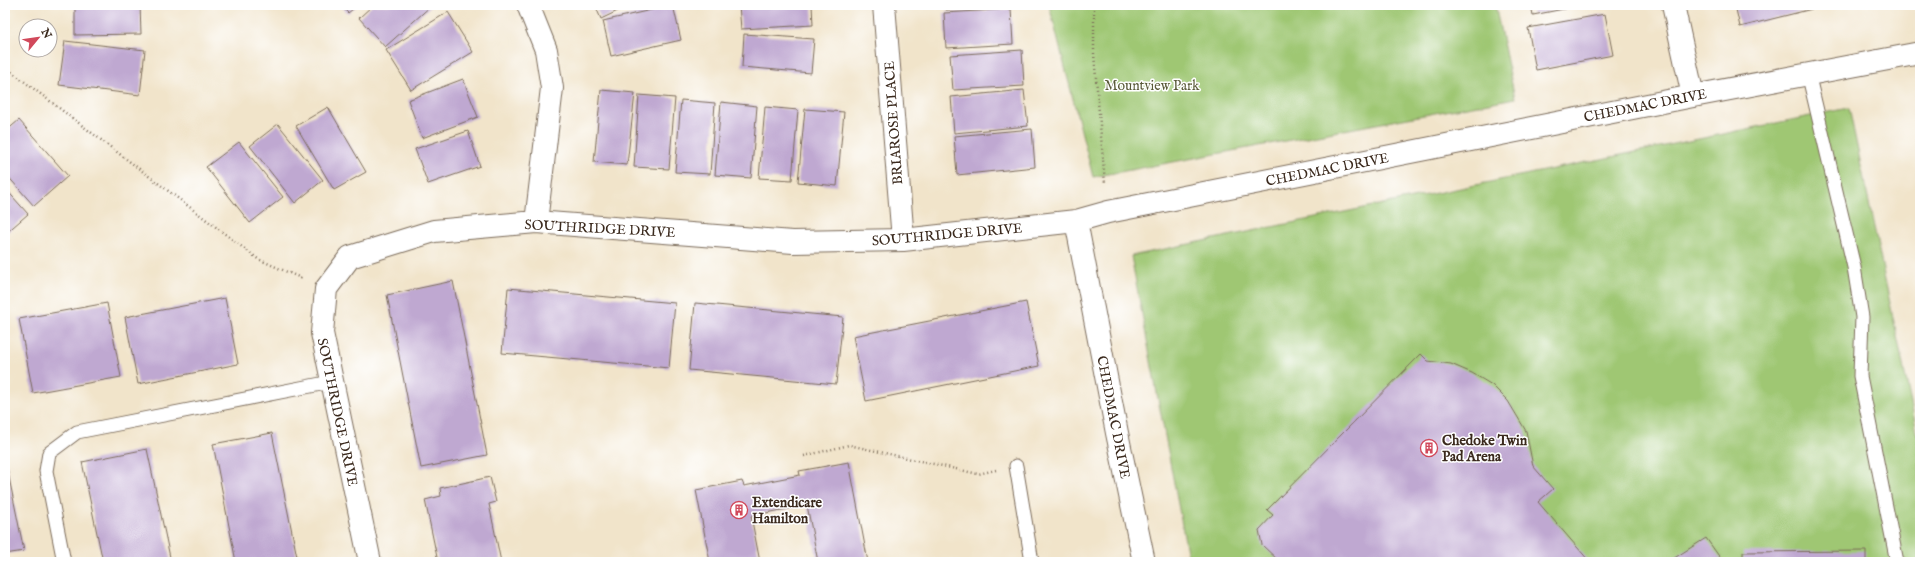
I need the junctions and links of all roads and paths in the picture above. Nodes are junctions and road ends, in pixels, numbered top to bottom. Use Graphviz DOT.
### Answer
graph roads {
  1 [pos="528,5"];
  2 [pos="884,5"];
  3 [pos="1094,5"];
  4 [pos="1673,5"];
  5 [pos="1920,53"];
  6 [pos="5,68"];
  7 [pos="1808,73"];
  8 [pos="1693,96"];
  9 [pos="1105,183"];
  10 [pos="1076,221"];
  11 [pos="536,222"];
  12 [pos="903,240"];
  13 [pos="326,289"];
  14 [pos="332,382"];
  15 [pos="804,456"];
  16 [pos="1016,466"];
  17 [pos="1896,559"];
  18 [pos="64,562"];
  19 [pos="370,562"];
  20 [pos="1032,562"];
  21 [pos="1144,562"];
  1 -- 11 [label="street"];
  2 -- 12 [label="street, BRIAROSE PLACE"];
  3 -- 9 [label="path"];
  4 -- 8 [label="street"];
  5 -- 7 [label="street, CHEDMAC DRIVE"];
  6 -- 13 [label="path"];
  7 -- 8 [label="street, CHEDMAC DRIVE"];
  7 -- 17 [label="lane"];
  8 -- 10 [label="street, CHEDMAC DRIVE"];
  10 -- 12 [label="street, SOUTHRIDGE DRIVE"];
  10 -- 21 [label="street, CHEDMAC DRIVE"];
  11 -- 12 [label="street, SOUTHRIDGE DRIVE"];
  11 -- 13 [label="street, SOUTHRIDGE DRIVE"];
  13 -- 14 [label="street, SOUTHRIDGE DRIVE"];
  14 -- 18 [label="lane"];
  14 -- 19 [label="street, SOUTHRIDGE DRIVE"];
  15 -- 16 [label="path"];
  16 -- 20 [label="lane"];
}
